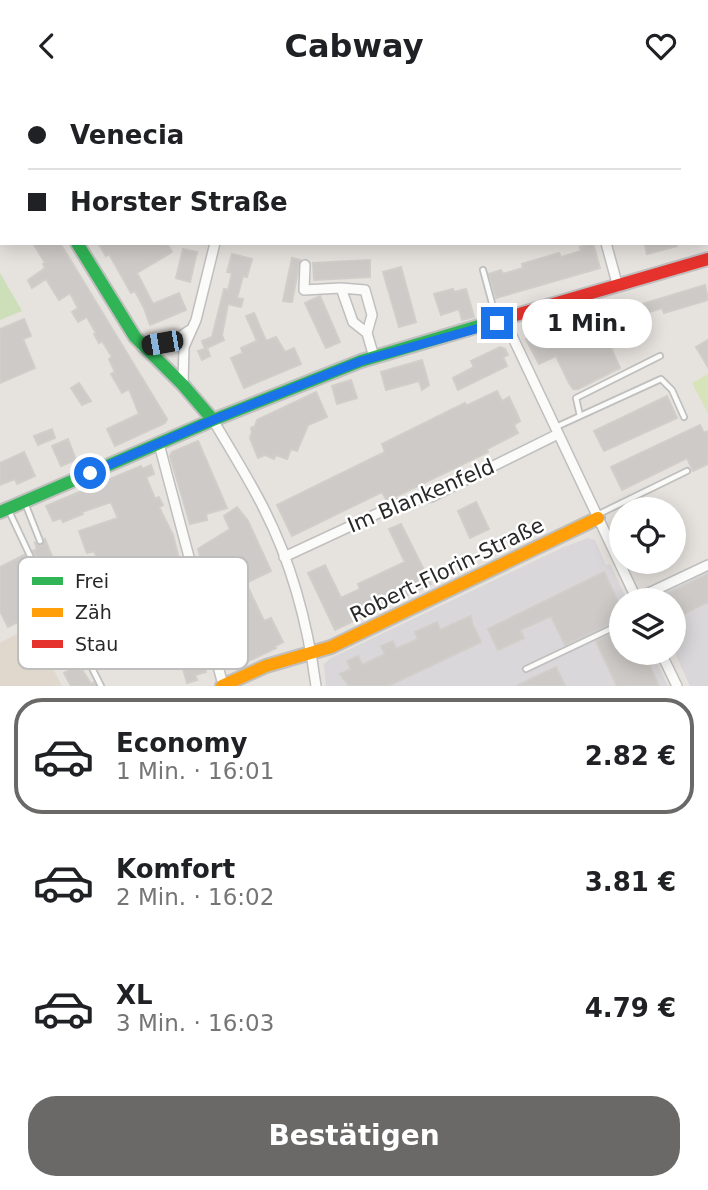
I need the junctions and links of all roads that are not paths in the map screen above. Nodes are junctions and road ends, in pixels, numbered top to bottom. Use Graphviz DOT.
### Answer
graph roads {
  1 [pos="79,245"];
  2 [pos="215,245"];
  3 [pos="607,245"];
  4 [pos="708,259"];
  5 [pos="305,265"];
  6 [pos="483,270"];
  7 [pos="618,287"];
  8 [pos="341,288"];
  9 [pos="501,322"];
  10 [pos="190,330"];
  11 [pos="367,333"];
  12 [pos="142,347"];
  13 [pos="660,355"];
  14 [pos="374,357"];
  15 [pos="183,386"];
  16 [pos="580,416"];
  17 [pos="684,417"];
  18 [pos="213,420"];
  19 [pos="556,431"];
  20 [pos="159,444"];
  21 [pos="687,471"];
  22 [pos="24,501"];
  23 [pos="4,510"];
  24 [pos="597,517"];
  25 [pos="40,541"];
  26 [pos="29,557"];
  27 [pos="190,557"];
  28 [pos="284,557"];
  29 [pos="708,565"];
  30 [pos="631,588"];
  31 [pos="661,588"];
  32 [pos="609,630"];
  33 [pos="311,652"];
  34 [pos="667,665"];
  35 [pos="92,669"];
  36 [pos="218,669"];
  37 [pos="526,669"];
  38 [pos="101,686"];
  39 [pos="222,686"];
  40 [pos="316,686"];
  41 [pos="677,686"];
  1 -- 12 [label="main road"];
  2 -- 10 [label="street"];
  3 -- 7 [label="street"];
  4 -- 7 [label="main road"];
  5 -- 8 [label="street"];
  6 -- 9 [label="lane"];
  7 -- 9 [label="main road"];
  8 -- 11 [label="street"];
  8 -- 11 [label="street"];
  9 -- 14 [label="main road"];
  9 -- 19 [label="street"];
  10 -- 12 [label="street"];
  10 -- 15 [label="street"];
  11 -- 14 [label="street"];
  12 -- 15 [label="main road"];
  13 -- 16 [label="lane"];
  14 -- 18 [label="main road"];
  15 -- 18 [label="main road"];
  16 -- 17 [label="lane"];
  16 -- 19 [label="lane"];
  18 -- 20 [label="main road"];
  18 -- 28 [label="street"];
  19 -- 24 [label="street"];
  19 -- 28 [label="street, Im Blankenfeld"];
  20 -- 22 [label="main road"];
  20 -- 27 [label="street"];
  21 -- 24 [label="lane"];
  22 -- 23 [label="main road"];
  22 -- 25 [label="lane"];
  23 -- 26 [label="lane"];
  24 -- 30 [label="street"];
  24 -- 33 [label="main road, Robert-Florin-Straße"];
  28 -- 33 [label="street"];
  29 -- 31 [label="street"];
  32 -- 37 [label="lane"];
  33 -- 39 [label="main road, Robert-Florin-Straße"];
  33 -- 40 [label="street"];
  34 -- 41 [label="street"];
  35 -- 38 [label="lane"];
  36 -- 39 [label="street"];
}
